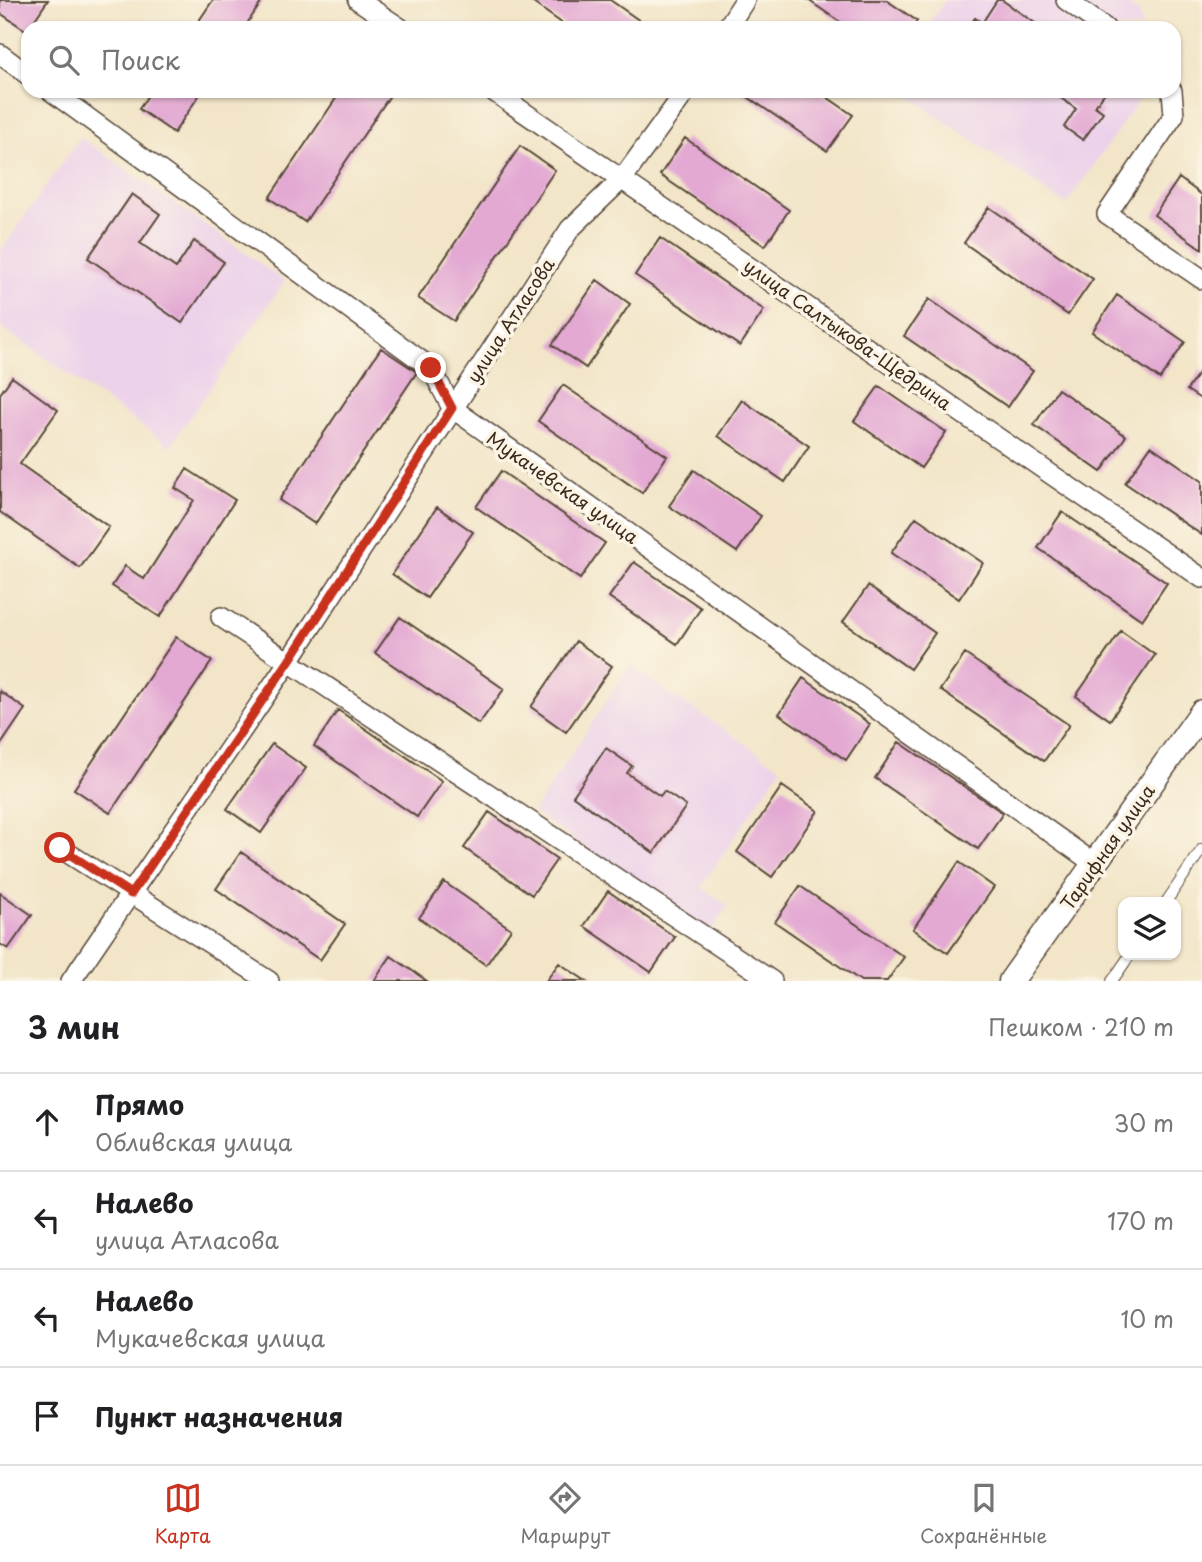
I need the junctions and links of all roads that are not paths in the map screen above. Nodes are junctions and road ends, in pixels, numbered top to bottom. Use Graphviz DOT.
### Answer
graph roads {
  1 [pos="358,0"];
  2 [pos="745,0"];
  3 [pos="1066,0"];
  4 [pos="390,21"];
  5 [pos="732,21"];
  6 [pos="1095,21"];
  7 [pos="0,54"];
  8 [pos="21,70"];
  9 [pos="61,98"];
  10 [pos="503,98"];
  11 [pos="681,98"];
  12 [pos="1173,98"];
  13 [pos="622,178"];
  14 [pos="1202,279"];
  15 [pos="452,408"];
  16 [pos="1202,578"];
  17 [pos="220,617"];
  18 [pos="289,661"];
  19 [pos="1202,712"];
  20 [pos="60,848"];
  21 [pos="1202,849"];
  22 [pos="1096,864"];
  23 [pos="131,894"];
  24 [pos="1169,897"];
  25 [pos="1127,960"];
  26 [pos="71,981"];
  27 [pos="269,981"];
  28 [pos="772,981"];
  29 [pos="1011,981"];
  30 [pos="1112,981"];
  1 -- 4 [label="street"];
  2 -- 5 [label="street"];
  3 -- 6 [label="street"];
  7 -- 8 [label="street"];
  9 -- 15 [label="street, Мукачевская улица"];
  10 -- 13 [label="street, улица Салтыкова-Щедрина"];
  11 -- 13 [label="street, улица Атласова"];
  12 -- 14 [label="street"];
  13 -- 15 [label="street, улица Атласова"];
  13 -- 16 [label="street, улица Салтыкова-Щедрина"];
  15 -- 18 [label="street, улица Атласова"];
  15 -- 22 [label="street, Мукачевская улица"];
  17 -- 18 [label="street"];
  18 -- 23 [label="street, улица Атласова"];
  18 -- 28 [label="street"];
  19 -- 22 [label="street, Тарифная улица"];
  20 -- 23 [label="street"];
  21 -- 24 [label="lane"];
  22 -- 29 [label="street, Тарифная улица"];
  23 -- 26 [label="street, улица Атласова"];
  23 -- 27 [label="street"];
  25 -- 30 [label="lane"];
}
